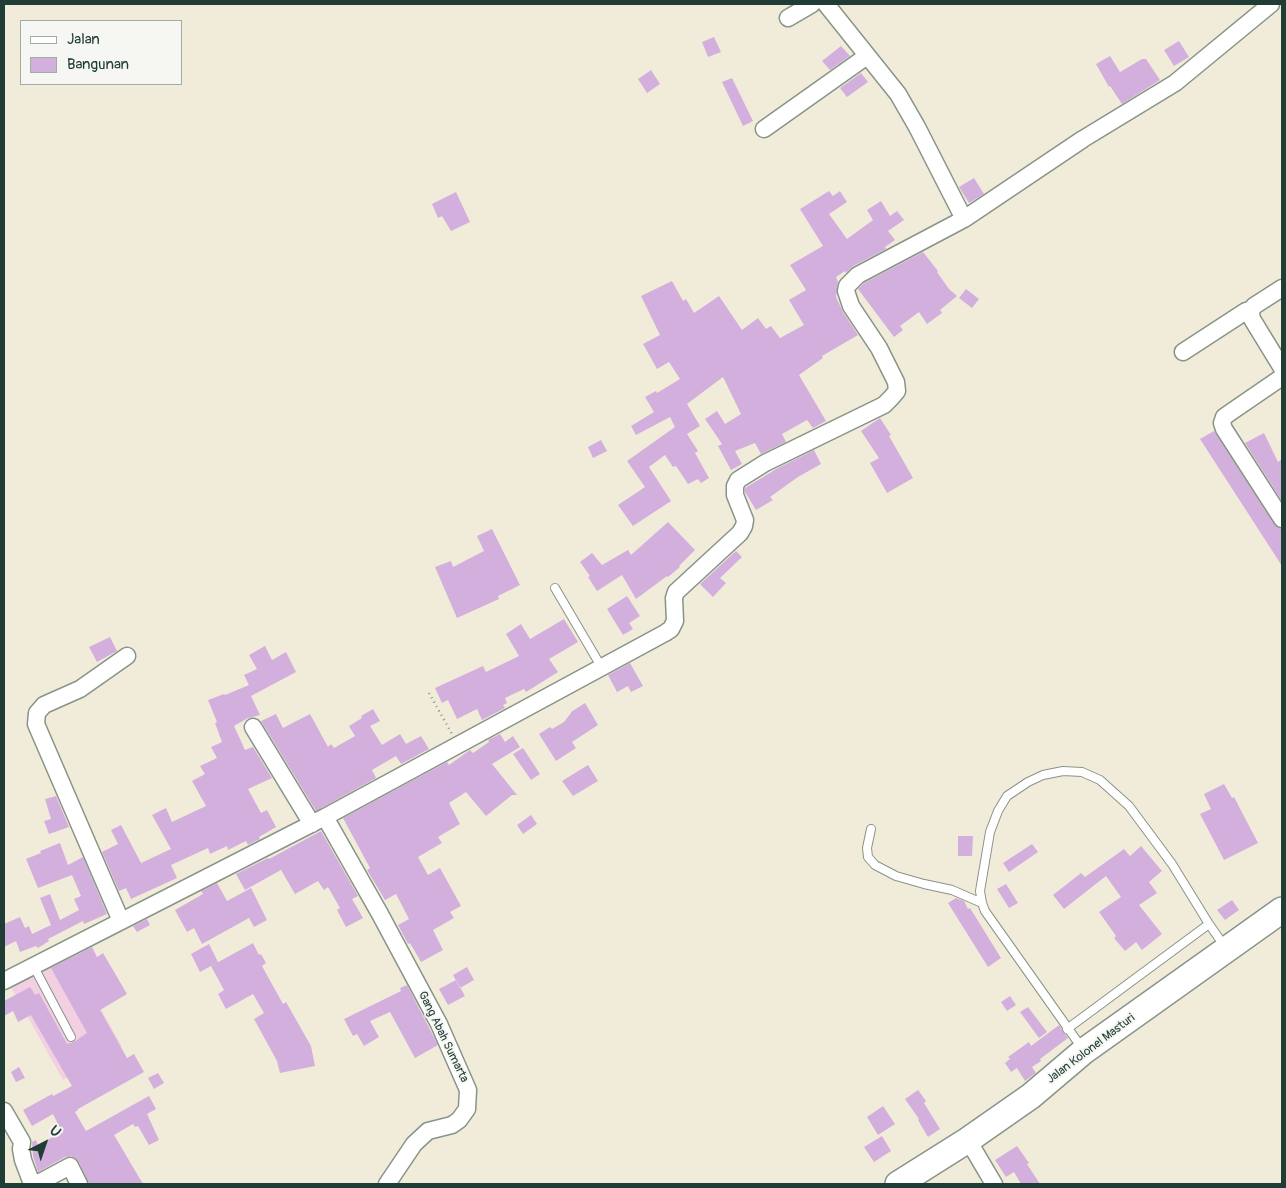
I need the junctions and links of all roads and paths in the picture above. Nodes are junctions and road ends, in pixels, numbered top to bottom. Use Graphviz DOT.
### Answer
graph roads {
  1 [pos="812,4"];
  2 [pos="826,4"];
  3 [pos="1272,4"];
  4 [pos="788,18"];
  5 [pos="867,56"];
  6 [pos="764,129"];
  7 [pos="964,219"];
  8 [pos="1282,288"];
  9 [pos="1252,309"];
  10 [pos="1183,352"];
  11 [pos="1282,368"];
  12 [pos="1282,377"];
  13 [pos="1282,519"];
  14 [pos="555,588"];
  15 [pos="127,656"];
  16 [pos="602,668"];
  17 [pos="429,693"];
  18 [pos="253,727"];
  19 [pos="459,746"];
  20 [pos="318,821"];
  21 [pos="871,829"];
  22 [pos="982,903"];
  23 [pos="1282,910"];
  24 [pos="121,921"];
  25 [pos="1209,924"];
  26 [pos="1227,949"];
  27 [pos="34,967"];
  28 [pos="4,981"];
  29 [pos="1067,1028"];
  30 [pos="71,1037"];
  31 [pos="1084,1051"];
  32 [pos="5,1115"];
  33 [pos="968,1140"];
  34 [pos="32,1184"];
  35 [pos="79,1184"];
  36 [pos="387,1184"];
  37 [pos="898,1184"];
  38 [pos="994,1184"];
  1 -- 4 [label="street"];
  2 -- 5 [label="street"];
  3 -- 7 [label="street"];
  5 -- 6 [label="street"];
  5 -- 7 [label="street"];
  7 -- 16 [label="street"];
  8 -- 9 [label="street"];
  9 -- 10 [label="street"];
  9 -- 11 [label="street"];
  12 -- 13 [label="street"];
  14 -- 16 [label="lane"];
  15 -- 24 [label="street"];
  16 -- 19 [label="street"];
  17 -- 19 [label="path"];
  18 -- 20 [label="street, Gang Abah Sumarta"];
  19 -- 20 [label="street"];
  20 -- 24 [label="street"];
  20 -- 36 [label="street, Gang Abah Sumarta"];
  21 -- 22 [label="lane"];
  22 -- 25 [label="lane"];
  22 -- 29 [label="lane"];
  23 -- 26 [label="main road, Jalan Kolonel Masturi"];
  24 -- 27 [label="street"];
  25 -- 26 [label="lane"];
  25 -- 29 [label="lane"];
  26 -- 31 [label="main road, Jalan Kolonel Masturi"];
  27 -- 28 [label="street"];
  27 -- 30 [label="lane"];
  29 -- 31 [label="lane"];
  31 -- 33 [label="main road, Jalan Kolonel Masturi"];
  32 -- 34 [label="street"];
  33 -- 37 [label="main road, Jalan Kolonel Masturi"];
  33 -- 38 [label="street"];
  34 -- 35 [label="street"];
}
